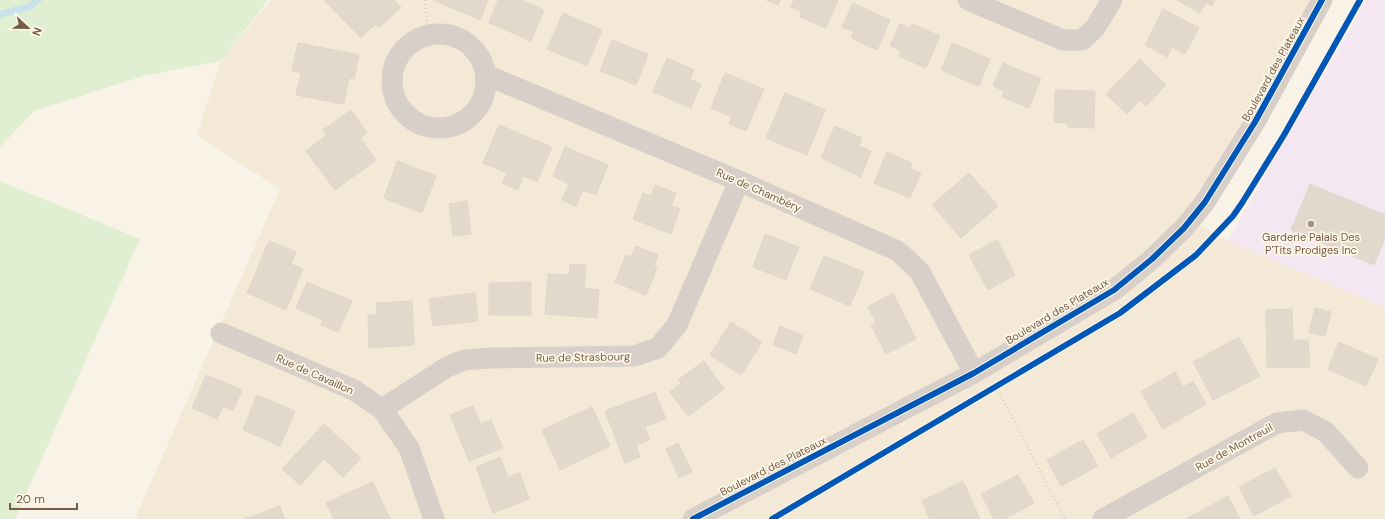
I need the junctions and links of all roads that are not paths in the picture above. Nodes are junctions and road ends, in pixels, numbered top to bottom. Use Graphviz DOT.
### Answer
graph roads {
  1 [pos="968,0"];
  2 [pos="1112,0"];
  3 [pos="1322,0"];
  4 [pos="486,75"];
  5 [pos="739,181"];
  6 [pos="220,333"];
  7 [pos="974,373"];
  8 [pos="382,409"];
  9 [pos="1358,468"];
  10 [pos="434,519"];
  11 [pos="693,519"];
  12 [pos="1103,519"];
  1 -- 2 [label="street"];
  3 -- 7 [label="street, Boulevard des Plateaux"];
  4 -- 4 [label="street"];
  4 -- 5 [label="street, Rue de Chambéry"];
  5 -- 7 [label="street, Rue de Chambéry"];
  5 -- 8 [label="street, Rue de Strasbourg"];
  6 -- 8 [label="street, Rue de Cavaillon"];
  7 -- 11 [label="street, Boulevard des Plateaux"];
  8 -- 10 [label="street, Rue de Cavaillon"];
  9 -- 12 [label="street, Rue de Montreuil"];
}
